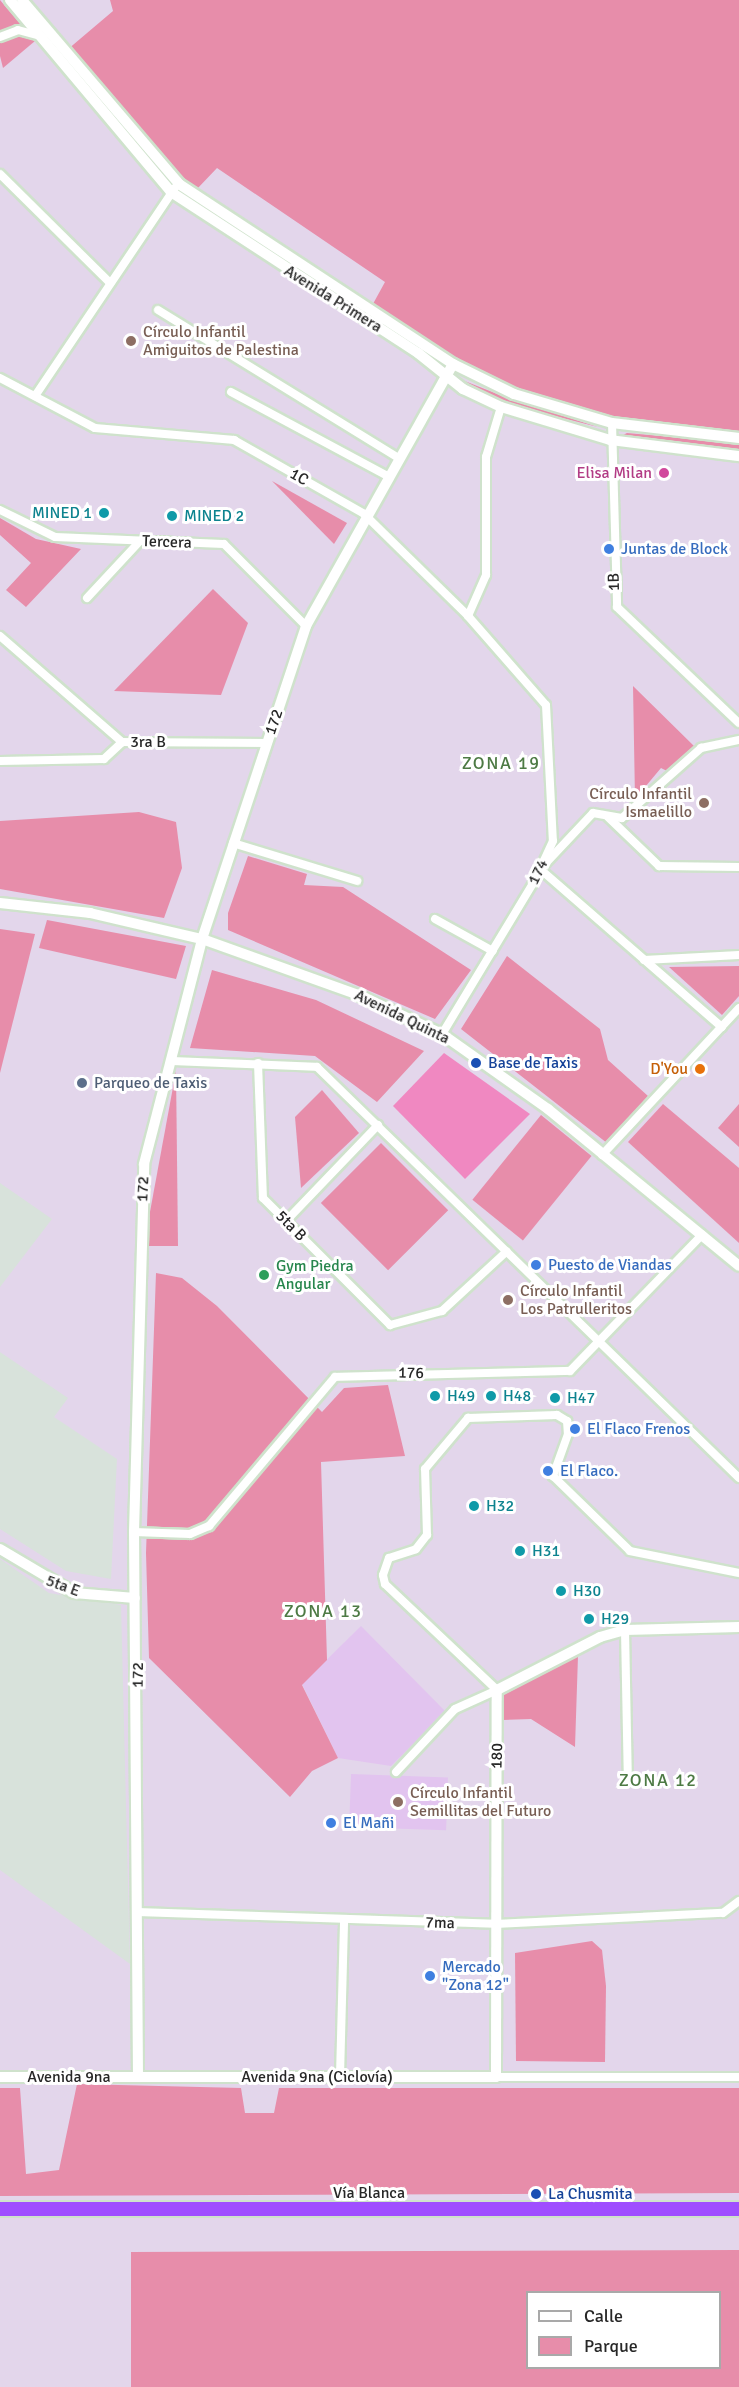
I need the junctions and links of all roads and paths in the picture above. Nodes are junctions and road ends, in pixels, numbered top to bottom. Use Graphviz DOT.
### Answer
graph roads {
  1 [pos="10,0"];
  2 [pos="22,0"];
  3 [pos="41,36"];
  4 [pos="0,37"];
  5 [pos="0,174"];
  6 [pos="175,188"];
  7 [pos="110,283"];
  8 [pos="158,310"];
  9 [pos="453,364"];
  10 [pos="0,378"];
  11 [pos="447,378"];
  12 [pos="231,392"];
  13 [pos="35,396"];
  14 [pos="501,407"];
  15 [pos="612,423"];
  16 [pos="739,438"];
  17 [pos="610,440"];
  18 [pos="739,456"];
  19 [pos="397,457"];
  20 [pos="386,475"];
  21 [pos="0,510"];
  22 [pos="364,514"];
  23 [pos="140,541"];
  24 [pos="87,598"];
  25 [pos="468,616"];
  26 [pos="306,626"];
  27 [pos="0,636"];
  28 [pos="535,691"];
  29 [pos="739,723"];
  30 [pos="739,740"];
  31 [pos="122,742"];
  32 [pos="266,743"];
  33 [pos="0,761"];
  34 [pos="608,817"];
  35 [pos="233,843"];
  36 [pos="739,867"];
  37 [pos="540,869"];
  38 [pos="357,881"];
  39 [pos="0,903"];
  40 [pos="435,919"];
  41 [pos="202,939"];
  42 [pos="493,951"];
  43 [pos="739,955"];
  44 [pos="644,960"];
  45 [pos="739,1008"];
  46 [pos="722,1027"];
  47 [pos="442,1034"];
  48 [pos="170,1061"];
  49 [pos="258,1064"];
  50 [pos="378,1125"];
  51 [pos="602,1155"];
  52 [pos="286,1221"];
  53 [pos="702,1235"];
  54 [pos="507,1251"];
  55 [pos="739,1266"];
  56 [pos="598,1340"];
  57 [pos="739,1478"];
  58 [pos="134,1532"];
  59 [pos="0,1549"];
  60 [pos="739,1573"];
  61 [pos="135,1598"];
  62 [pos="739,1627"];
  63 [pos="625,1630"];
  64 [pos="498,1690"];
  65 [pos="396,1772"];
  66 [pos="628,1782"];
  67 [pos="739,1901"];
  68 [pos="137,1912"];
  69 [pos="344,1920"];
  70 [pos="495,1924"];
  71 [pos="340,2076"];
  72 [pos="0,2077"];
  73 [pos="138,2077"];
  74 [pos="496,2077"];
  75 [pos="739,2077"];
  76 [pos="0,2209"];
  77 [pos="739,2209"];
  1 -- 3 [label="street, Avenida Primera"];
  2 -- 6 [label="street, Avenida Primera"];
  3 -- 4 [label="street"];
  3 -- 6 [label="street, Avenida Primera"];
  5 -- 7 [label="street"];
  6 -- 7 [label="street"];
  6 -- 9 [label="street, Avenida Primera"];
  6 -- 11 [label="street, Avenida Primera"];
  7 -- 13 [label="street"];
  8 -- 19 [label="street"];
  9 -- 11 [label="street, 172"];
  9 -- 15 [label="street, Avenida Primera"];
  10 -- 13 [label="street, 1C"];
  11 -- 14 [label="street, Avenida Primera"];
  11 -- 19 [label="street, 172"];
  12 -- 20 [label="street"];
  13 -- 22 [label="street, 1C"];
  14 -- 17 [label="street, Avenida Primera"];
  14 -- 25 [label="street"];
  15 -- 16 [label="street, Avenida Primera"];
  15 -- 17 [label="street, 1B"];
  17 -- 18 [label="street, Avenida Primera"];
  17 -- 29 [label="street, 1B"];
  19 -- 20 [label="street, 172"];
  20 -- 22 [label="street, 172"];
  21 -- 23 [label="street, Tercera"];
  22 -- 25 [label="street, 1C"];
  22 -- 26 [label="street, 172"];
  23 -- 24 [label="street"];
  23 -- 26 [label="street, Tercera"];
  25 -- 28 [label="street, 1C"];
  26 -- 32 [label="street, 172"];
  27 -- 31 [label="street"];
  28 -- 37 [label="street, 174"];
  30 -- 34 [label="street"];
  31 -- 32 [label="street, 3ra B"];
  31 -- 33 [label="street, 3ra B"];
  32 -- 35 [label="street, 172"];
  34 -- 36 [label="street"];
  34 -- 37 [label="street"];
  35 -- 38 [label="street"];
  35 -- 41 [label="street, 172"];
  37 -- 42 [label="street, 174"];
  37 -- 44 [label="street"];
  39 -- 41 [label="street, Avenida Quinta"];
  40 -- 42 [label="street"];
  41 -- 47 [label="street, Avenida Quinta"];
  41 -- 48 [label="street, 172"];
  42 -- 47 [label="street, 174"];
  43 -- 44 [label="street"];
  44 -- 46 [label="street"];
  45 -- 46 [label="street"];
  46 -- 51 [label="street"];
  47 -- 51 [label="street, Avenida Quinta"];
  48 -- 49 [label="street"];
  48 -- 58 [label="street, 172"];
  49 -- 50 [label="street"];
  49 -- 52 [label="street, 5ta B"];
  50 -- 52 [label="street"];
  50 -- 54 [label="street"];
  51 -- 53 [label="street, Avenida Quinta"];
  52 -- 54 [label="street, 5ta B"];
  53 -- 55 [label="street, Avenida Quinta"];
  53 -- 56 [label="street, 176"];
  54 -- 56 [label="street"];
  56 -- 57 [label="street"];
  56 -- 58 [label="street, 176"];
  58 -- 61 [label="street, 172"];
  59 -- 61 [label="street, 5ta E"];
  60 -- 64 [label="street"];
  61 -- 68 [label="street, 172"];
  62 -- 63 [label="street"];
  63 -- 64 [label="street"];
  63 -- 66 [label="street"];
  64 -- 65 [label="street"];
  64 -- 70 [label="street, 180"];
  67 -- 70 [label="street, 7ma"];
  68 -- 69 [label="street, 7ma"];
  68 -- 73 [label="street, 172"];
  69 -- 70 [label="street, 7ma"];
  69 -- 71 [label="street"];
  70 -- 74 [label="street, 180"];
  71 -- 73 [label="street, Avenida 9na (Ciclovía)"];
  71 -- 74 [label="street, Avenida 9na (Ciclovía)"];
  72 -- 73 [label="street, Avenida 9na"];
  74 -- 75 [label="street"];
  76 -- 77 [label="highway, Vía Blanca"];
}
